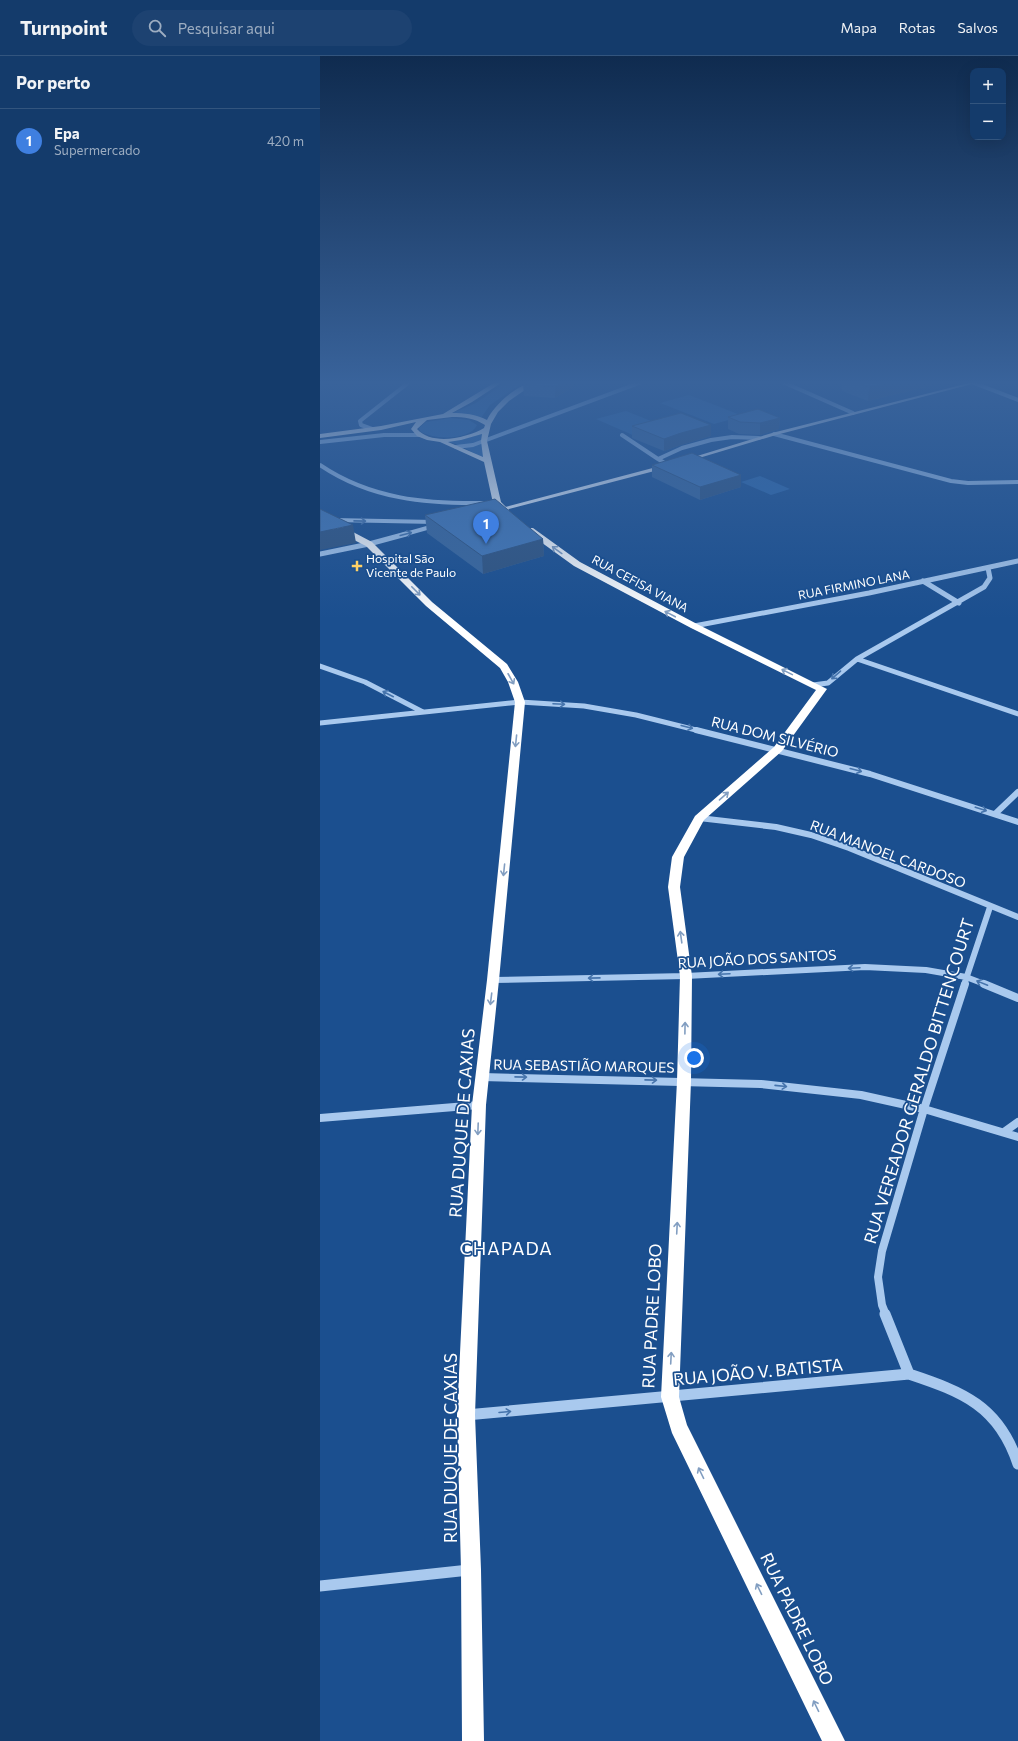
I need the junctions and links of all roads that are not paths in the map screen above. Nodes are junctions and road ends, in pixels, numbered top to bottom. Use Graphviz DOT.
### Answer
graph roads {
  1 [pos="487,461"];
  2 [pos="662,462"];
  3 [pos="878,462"];
  4 [pos="675,463"];
  5 [pos="320,465"];
  6 [pos="668,466"];
  7 [pos="1018,482"];
  8 [pos="500,507"];
  9 [pos="320,520"];
  10 [pos="369,544"];
  11 [pos="320,554"];
  12 [pos="1018,561"];
  13 [pos="988,568"];
  14 [pos="923,581"];
  15 [pos="959,603"];
  16 [pos="694,626"];
  17 [pos="857,659"];
  18 [pos="320,666"];
  19 [pos="817,687"];
  20 [pos="520,702"];
  21 [pos="423,712"];
  22 [pos="1018,714"];
  23 [pos="320,723"];
  24 [pos="778,749"];
  25 [pos="1018,792"];
  26 [pos="995,814"];
  27 [pos="699,818"];
  28 [pos="1018,822"];
  29 [pos="990,907"];
  30 [pos="1018,917"];
  31 [pos="686,976"];
  32 [pos="966,977"];
  33 [pos="493,980"];
  34 [pos="1018,998"];
  35 [pos="482,1076"];
  36 [pos="684,1081"];
  37 [pos="479,1105"];
  38 [pos="924,1109"];
  39 [pos="320,1118"];
  40 [pos="1018,1122"];
  41 [pos="1004,1132"];
  42 [pos="1018,1137"];
  43 [pos="909,1374"];
  44 [pos="670,1397"];
  45 [pos="466,1415"];
  46 [pos="1018,1464"];
  47 [pos="471,1570"];
  48 [pos="320,1586"];
  49 [pos="473,1741"];
  50 [pos="834,1741"];
  1 -- 8 [label="highway"];
  2 -- 6 [label="street"];
  3 -- 7 [label="street"];
  4 -- 6 [label="main road"];
  5 -- 8 [label="street"];
  6 -- 8 [label="main road"];
  16 -- 8 [label="highway, RUA CEFISA VIANA, one-way"];
  9 -- 10 [label="highway"];
  9 -- 10 [label="street"];
  10 -- 11 [label="street"];
  10 -- 20 [label="highway, one-way"];
  12 -- 13 [label="street, RUA FIRMINO LANA"];
  13 -- 14 [label="street, RUA FIRMINO LANA"];
  13 -- 15 [label="street"];
  14 -- 15 [label="street"];
  14 -- 16 [label="street, RUA FIRMINO LANA"];
  15 -- 17 [label="street"];
  19 -- 16 [label="highway, RUA CEFISA VIANA, one-way"];
  17 -- 19 [label="street, one-way"];
  17 -- 22 [label="street"];
  21 -- 18 [label="street, one-way"];
  19 -- 24 [label="highway, RUA PADRE LOBO"];
  20 -- 21 [label="street, RUA DOM SILVÉRIO"];
  20 -- 24 [label="street, RUA DOM SILVÉRIO, one-way"];
  20 -- 33 [label="highway, RUA DUQUE DE CAXIAS, one-way"];
  21 -- 23 [label="street, RUA DOM SILVÉRIO"];
  24 -- 26 [label="street, RUA DOM SILVÉRIO, one-way"];
  27 -- 24 [label="highway, RUA PADRE LOBO, one-way"];
  25 -- 26 [label="street"];
  26 -- 28 [label="street, RUA DOM SILVÉRIO"];
  27 -- 29 [label="street, RUA MANOEL CARDOSO"];
  31 -- 27 [label="highway, RUA PADRE LOBO, one-way"];
  29 -- 30 [label="street, RUA MANOEL CARDOSO"];
  29 -- 32 [label="street, RUA VEREADOR GERALDO BITTENCOURT"];
  32 -- 31 [label="street, RUA JOÃO DOS SANTOS, one-way"];
  31 -- 33 [label="street, RUA JOÃO DOS SANTOS, one-way"];
  36 -- 31 [label="highway, RUA PADRE LOBO, one-way"];
  34 -- 32 [label="street, RUA JOÃO DOS SANTOS, one-way"];
  32 -- 38 [label="street, RUA VEREADOR GERALDO BITTENCOURT"];
  33 -- 35 [label="highway, RUA DUQUE DE CAXIAS, one-way"];
  35 -- 36 [label="street, RUA SEBASTIÃO MARQUES, one-way"];
  35 -- 37 [label="highway, RUA DUQUE DE CAXIAS"];
  36 -- 38 [label="street, RUA SEBASTIÃO MARQUES, one-way"];
  44 -- 36 [label="highway, RUA PADRE LOBO, one-way"];
  37 -- 39 [label="street"];
  37 -- 45 [label="highway, RUA DUQUE DE CAXIAS, one-way"];
  38 -- 41 [label="street, RUA SEBASTIÃO MARQUES"];
  38 -- 43 [label="street, RUA VEREADOR GERALDO BITTENCOURT"];
  40 -- 41 [label="street"];
  41 -- 42 [label="street, RUA SEBASTIÃO MARQUES"];
  43 -- 44 [label="street, RUA JOÃO V. BATISTA"];
  43 -- 46 [label="street"];
  45 -- 44 [label="street, RUA JOÃO V. BATISTA, one-way"];
  50 -- 44 [label="highway, RUA PADRE LOBO, one-way"];
  45 -- 47 [label="highway, RUA DUQUE DE CAXIAS"];
  47 -- 48 [label="street"];
  47 -- 49 [label="highway, RUA DUQUE DE CAXIAS"];
}
